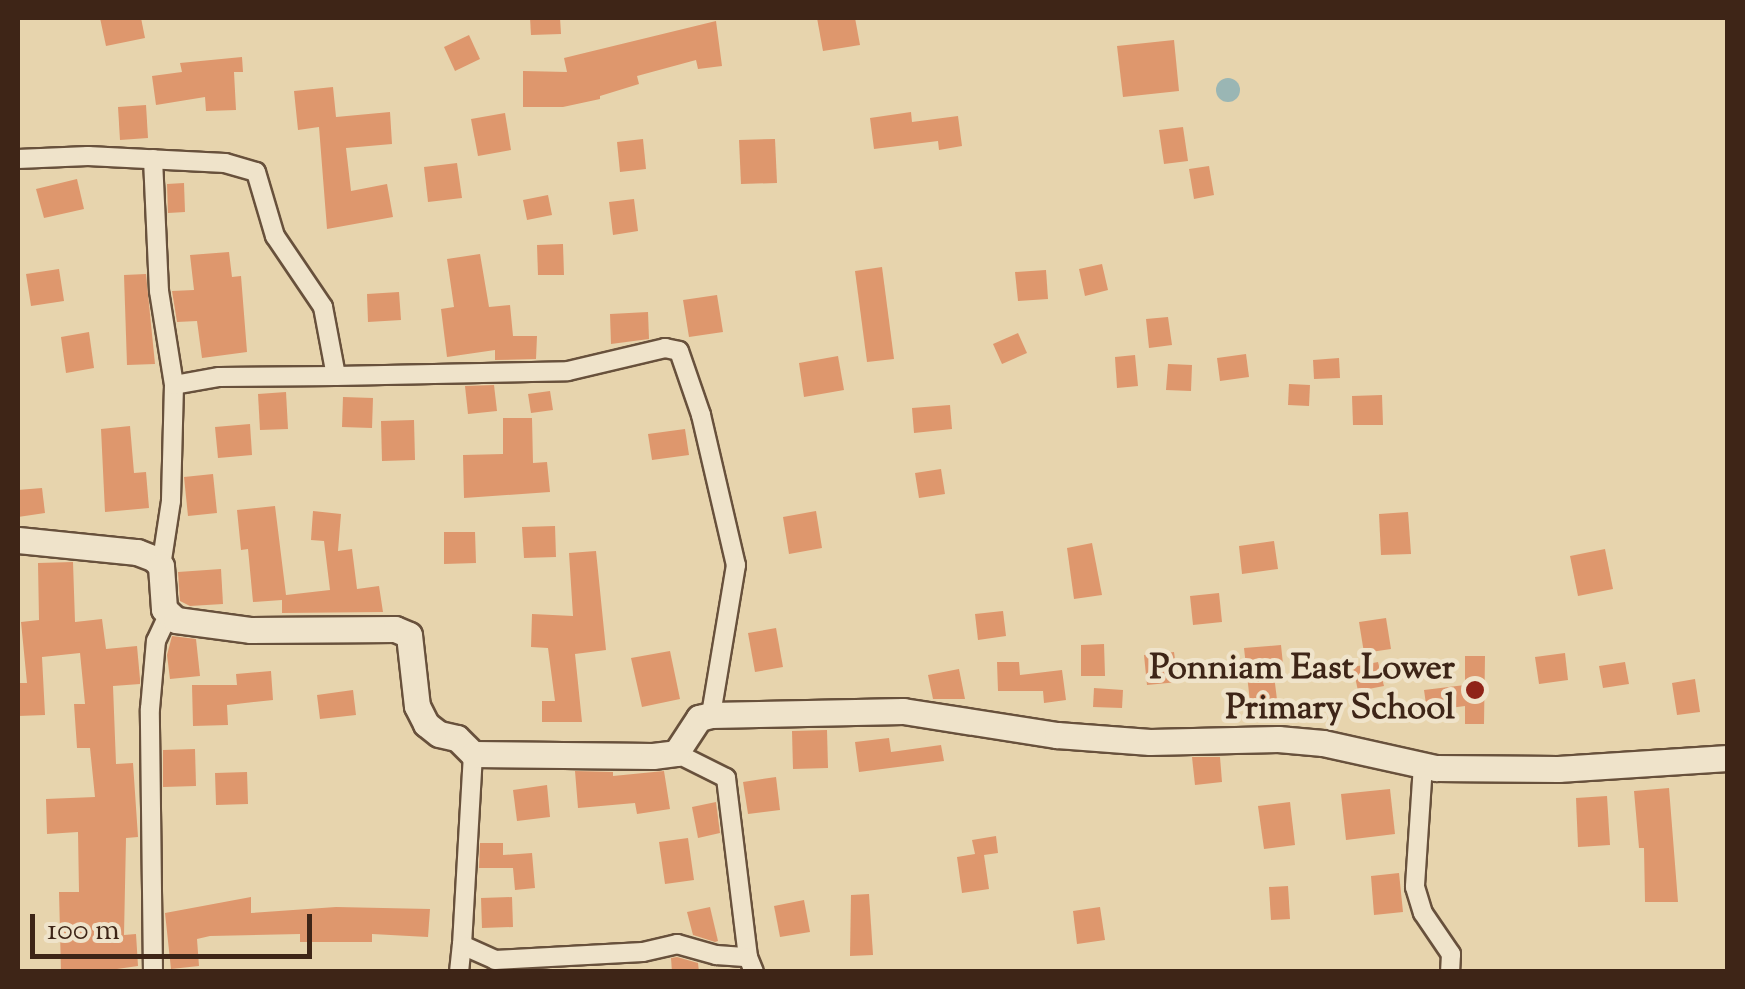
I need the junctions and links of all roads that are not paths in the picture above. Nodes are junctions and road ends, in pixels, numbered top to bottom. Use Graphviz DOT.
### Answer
graph roads {
  1 [pos="18,159"];
  2 [pos="152,160"];
  3 [pos="336,376"];
  4 [pos="174,385"];
  5 [pos="18,540"];
  6 [pos="162,566"];
  7 [pos="168,615"];
  8 [pos="711,715"];
  9 [pos="676,753"];
  10 [pos="472,754"];
  11 [pos="1728,758"];
  12 [pos="1423,765"];
  13 [pos="462,945"];
  14 [pos="751,964"];
  15 [pos="153,972"];
  16 [pos="459,972"];
  17 [pos="1450,972"];
  1 -- 2 [label="street"];
  2 -- 3 [label="street"];
  2 -- 4 [label="street"];
  3 -- 4 [label="street"];
  3 -- 8 [label="street"];
  4 -- 6 [label="street"];
  5 -- 6 [label="street"];
  6 -- 7 [label="street"];
  7 -- 10 [label="street"];
  7 -- 15 [label="street"];
  8 -- 9 [label="street"];
  8 -- 12 [label="street"];
  9 -- 10 [label="street"];
  9 -- 14 [label="street"];
  10 -- 13 [label="street"];
  11 -- 12 [label="street"];
  12 -- 17 [label="street"];
  13 -- 14 [label="street"];
  13 -- 16 [label="street"];
}
